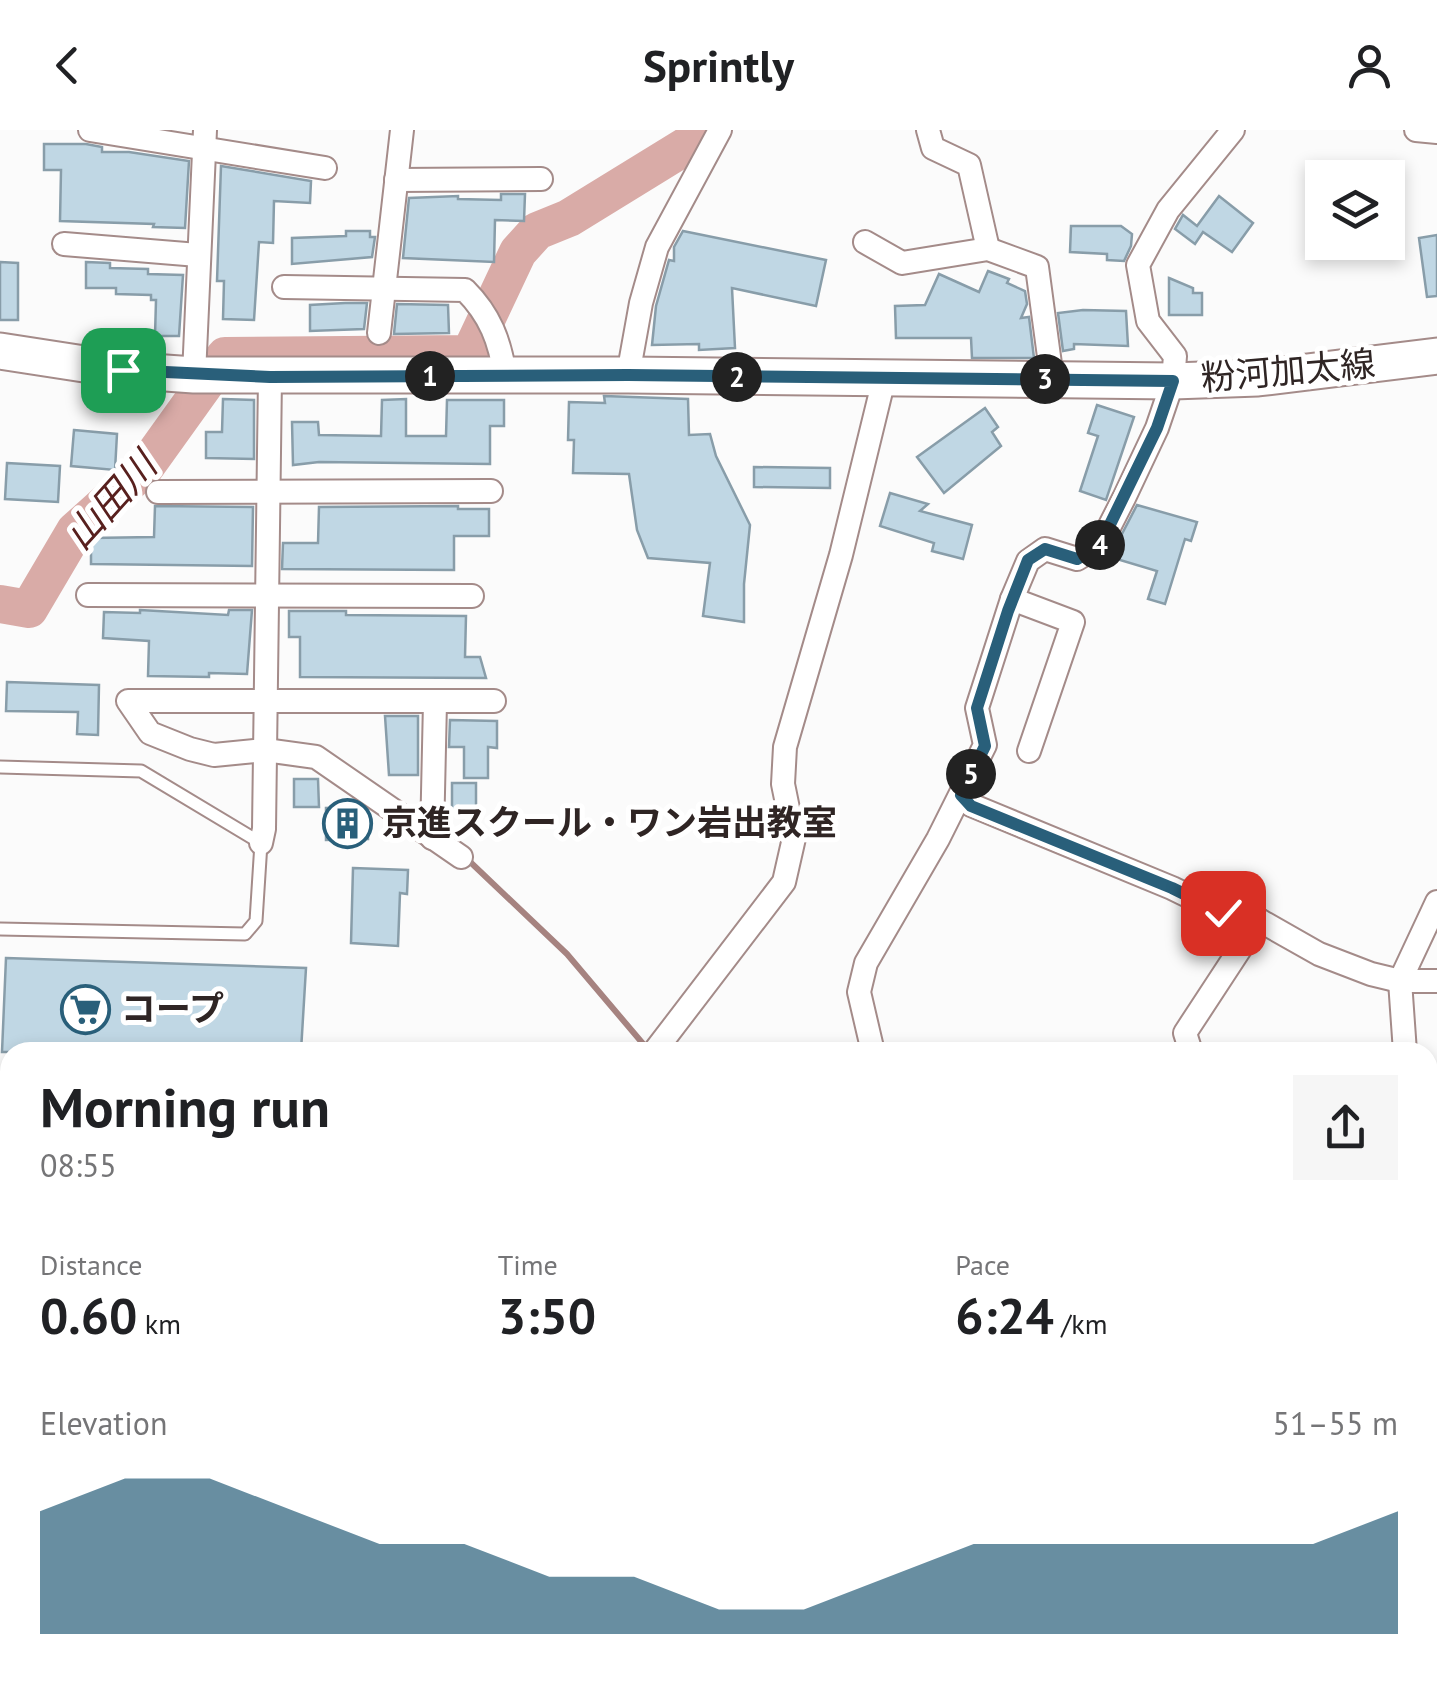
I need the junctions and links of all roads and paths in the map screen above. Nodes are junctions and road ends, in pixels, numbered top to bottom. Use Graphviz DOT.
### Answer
graph roads {
  1 [pos="90,130"];
  2 [pos="402,130"];
  3 [pos="720,130"];
  4 [pos="928,130"];
  5 [pos="1233,130"];
  6 [pos="1416,130"];
  7 [pos="1437,132"];
  8 [pos="205,139"];
  9 [pos="325,168"];
  10 [pos="541,179"];
  11 [pos="396,180"];
  12 [pos="865,242"];
  13 [pos="64,244"];
  14 [pos="988,249"];
  15 [pos="198,255"];
  16 [pos="284,286"];
  17 [pos="382,290"];
  18 [pos="378,333"];
  19 [pos="0,351"];
  20 [pos="1437,356"];
  21 [pos="205,375"];
  22 [pos="628,375"];
  23 [pos="505,376"];
  24 [pos="270,377"];
  25 [pos="884,379"];
  26 [pos="1052,379"];
  27 [pos="1173,381"];
  28 [pos="490,491"];
  29 [pos="158,492"];
  30 [pos="269,492"];
  31 [pos="88,595"];
  32 [pos="267,595"];
  33 [pos="472,596"];
  34 [pos="1012,599"];
  35 [pos="494,701"];
  36 [pos="266,702"];
  37 [pos="435,702"];
  38 [pos="265,750"];
  39 [pos="1029,751"];
  40 [pos="0,767"];
  41 [pos="961,795"];
  42 [pos="432,838"];
  43 [pos="261,843"];
  44 [pos="461,858"];
  45 [pos="1437,902"];
  46 [pos="1259,920"];
  47 [pos="0,929"];
  48 [pos="1400,981"];
  49 [pos="1437,981"];
  50 [pos="662,1042"];
  51 [pos="871,1042"];
  52 [pos="1188,1042"];
  53 [pos="1404,1042"];
  1 -- 8 [label="street"];
  2 -- 11 [label="street"];
  3 -- 22 [label="street"];
  4 -- 14 [label="street"];
  5 -- 27 [label="street"];
  6 -- 7 [label="street"];
  8 -- 9 [label="street"];
  8 -- 15 [label="street"];
  10 -- 11 [label="street"];
  11 -- 17 [label="street"];
  12 -- 14 [label="street"];
  13 -- 15 [label="street"];
  14 -- 26 [label="street"];
  15 -- 21 [label="street"];
  16 -- 17 [label="street"];
  17 -- 18 [label="street"];
  17 -- 23 [label="street"];
  19 -- 21 [label="main road, 粉河加太線"];
  20 -- 27 [label="main road, 粉河加太線"];
  21 -- 24 [label="main road, 粉河加太線"];
  22 -- 23 [label="main road, 粉河加太線"];
  22 -- 25 [label="main road, 粉河加太線"];
  23 -- 24 [label="main road, 粉河加太線"];
  24 -- 30 [label="street"];
  25 -- 26 [label="main road, 粉河加太線"];
  25 -- 50 [label="street"];
  26 -- 27 [label="main road, 粉河加太線"];
  27 -- 34 [label="street"];
  28 -- 30 [label="street"];
  29 -- 30 [label="street"];
  30 -- 32 [label="street"];
  31 -- 32 [label="street"];
  32 -- 33 [label="street"];
  32 -- 36 [label="street"];
  34 -- 39 [label="street"];
  34 -- 41 [label="street"];
  35 -- 37 [label="street"];
  36 -- 37 [label="street"];
  36 -- 38 [label="street"];
  36 -- 38 [label="street"];
  37 -- 42 [label="street"];
  38 -- 42 [label="street"];
  38 -- 43 [label="street"];
  40 -- 43 [label="lane"];
  41 -- 46 [label="street"];
  41 -- 51 [label="street"];
  42 -- 44 [label="street"];
  43 -- 47 [label="lane"];
  45 -- 48 [label="street"];
  46 -- 48 [label="street"];
  46 -- 52 [label="street"];
  48 -- 49 [label="street"];
  48 -- 53 [label="street"];
}
